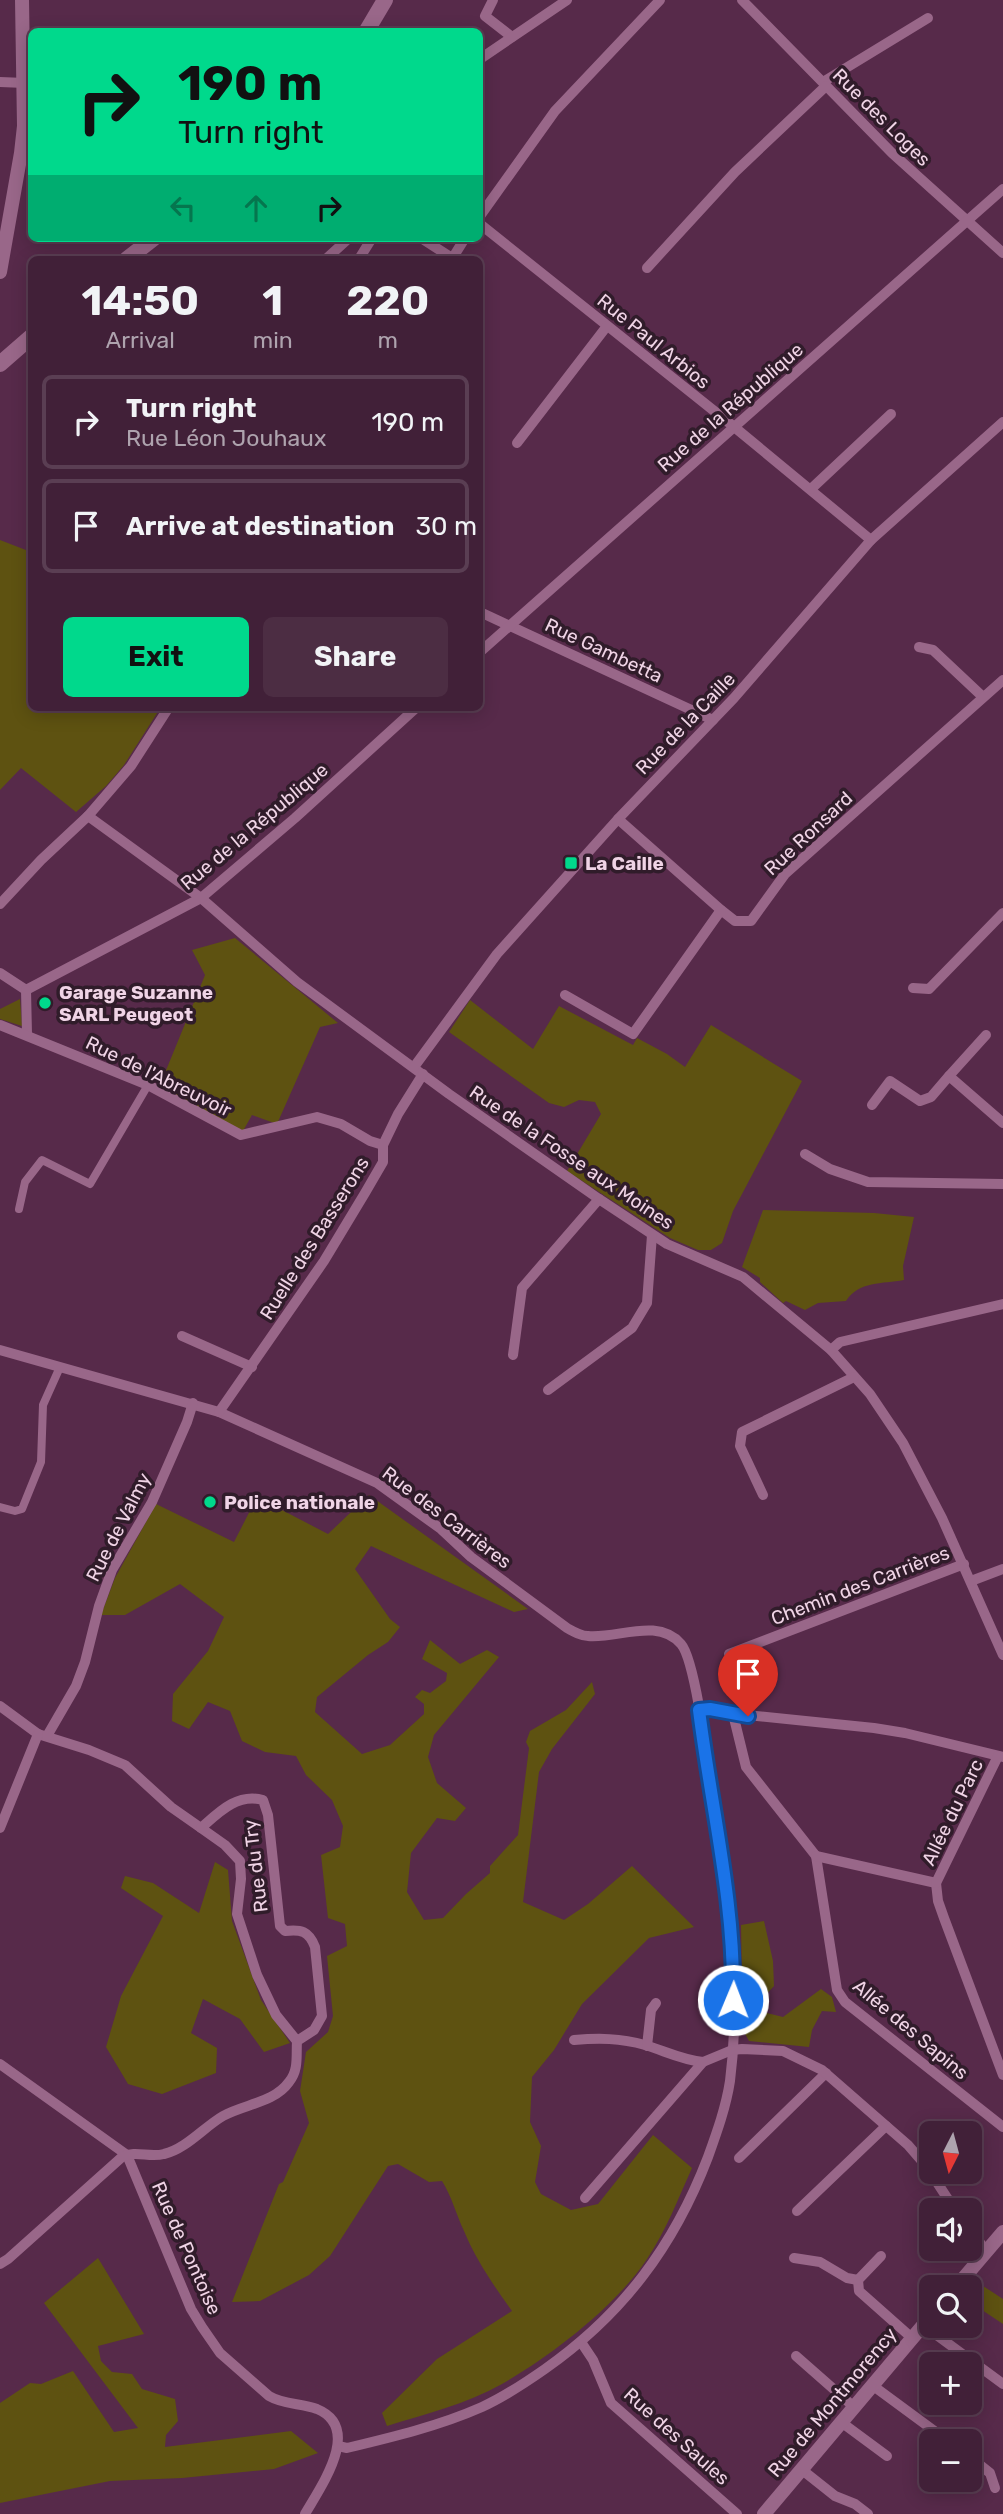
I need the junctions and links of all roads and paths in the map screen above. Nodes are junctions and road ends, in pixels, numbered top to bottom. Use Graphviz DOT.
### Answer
graph roads {
  1 [pos="22,0"];
  2 [pos="375,0"];
  3 [pos="385,0"];
  4 [pos="494,0"];
  5 [pos="567,0"];
  6 [pos="660,0"];
  7 [pos="742,0"];
  8 [pos="928,18"];
  9 [pos="365,28"];
  10 [pos="367,28"];
  11 [pos="512,37"];
  12 [pos="483,57"];
  13 [pos="0,82"];
  14 [pos="25,83"];
  15 [pos="824,84"];
  16 [pos="1003,189"];
  17 [pos="483,212"];
  18 [pos="966,222"];
  19 [pos="483,226"];
  20 [pos="149,242"];
  21 [pos="345,242"];
  22 [pos="427,242"];
  23 [pos="1003,253"];
  24 [pos="131,256"];
  25 [pos="329,256"];
  26 [pos="448,256"];
  27 [pos="648,268"];
  28 [pos="0,272"];
  29 [pos="607,326"];
  30 [pos="27,340"];
  31 [pos="0,348"];
  32 [pos="0,360"];
  33 [pos="891,414"];
  34 [pos="1003,422"];
  35 [pos="733,426"];
  36 [pos="517,443"];
  37 [pos="811,489"];
  38 [pos="871,540"];
  39 [pos="483,613"];
  40 [pos="509,626"];
  41 [pos="919,647"];
  42 [pos="483,649"];
  43 [pos="1003,680"];
  44 [pos="983,697"];
  45 [pos="166,711"];
  46 [pos="413,711"];
  47 [pos="713,720"];
  48 [pos="88,816"];
  49 [pos="618,819"];
  50 [pos="201,898"];
  51 [pos="0,904"];
  52 [pos="721,911"];
  53 [pos="1003,914"];
  54 [pos="0,973"];
  55 [pos="913,988"];
  56 [pos="26,990"];
  57 [pos="565,995"];
  58 [pos="0,1025"];
  59 [pos="27,1034"];
  60 [pos="986,1035"];
  61 [pos="418,1071"];
  62 [pos="949,1076"];
  63 [pos="148,1085"];
  64 [pos="872,1105"];
  65 [pos="1003,1123"];
  66 [pos="383,1144"];
  67 [pos="806,1154"];
  68 [pos="1003,1184"];
  69 [pos="599,1199"];
  70 [pos="19,1209"];
  71 [pos="652,1235"];
  72 [pos="1003,1304"];
  73 [pos="182,1336"];
  74 [pos="0,1350"];
  75 [pos="831,1350"];
  76 [pos="513,1355"];
  77 [pos="60,1367"];
  78 [pos="252,1367"];
  79 [pos="854,1377"];
  80 [pos="548,1391"];
  81 [pos="193,1403"];
  82 [pos="219,1412"];
  83 [pos="763,1495"];
  84 [pos="0,1507"];
  85 [pos="964,1564"];
  86 [pos="1003,1569"];
  87 [pos="971,1581"];
  88 [pos="1002,1649"];
  89 [pos="729,1654"];
  90 [pos="0,1706"];
  91 [pos="699,1710"];
  92 [pos="733,1714"];
  93 [pos="43,1735"];
  94 [pos="1001,1756"];
  95 [pos="0,1828"];
  96 [pos="201,1828"];
  97 [pos="816,1856"];
  98 [pos="936,1883"];
  99 [pos="656,2003"];
  100 [pos="574,2040"];
  101 [pos="297,2041"];
  102 [pos="648,2046"];
  103 [pos="732,2050"];
  104 [pos="703,2062"];
  105 [pos="0,2064"];
  106 [pos="826,2073"];
  107 [pos="1003,2075"];
  108 [pos="886,2126"];
  109 [pos="1003,2127"];
  110 [pos="127,2155"];
  111 [pos="739,2158"];
  112 [pos="585,2198"];
  113 [pos="947,2198"];
  114 [pos="797,2211"];
  115 [pos="1003,2232"];
  116 [pos="982,2246"];
  117 [pos="986,2251"];
  118 [pos="881,2256"];
  119 [pos="794,2258"];
  120 [pos="0,2264"];
  121 [pos="966,2275"];
  122 [pos="858,2280"];
  123 [pos="919,2330"];
  124 [pos="912,2338"];
  125 [pos="948,2338"];
  126 [pos="581,2342"];
  127 [pos="796,2356"];
  128 [pos="1003,2384"];
  129 [pos="872,2385"];
  130 [pos="854,2407"];
  131 [pos="841,2422"];
  132 [pos="932,2429"];
  133 [pos="338,2446"];
  134 [pos="887,2456"];
  135 [pos="982,2467"];
  136 [pos="801,2469"];
  137 [pos="995,2488"];
  138 [pos="305,2514"];
  139 [pos="737,2514"];
  140 [pos="764,2514"];
  141 [pos="868,2514"];
  1 -- 14 [label="street"];
  2 -- 9 [label="main road"];
  3 -- 10 [label="main road"];
  4 -- 11 [label="street"];
  5 -- 11 [label="street"];
  6 -- 17 [label="street"];
  7 -- 15 [label="street, Rue des Loges"];
  8 -- 15 [label="street"];
  11 -- 12 [label="street"];
  13 -- 14 [label="street"];
  14 -- 28 [label="street"];
  15 -- 18 [label="street, Rue des Loges"];
  15 -- 27 [label="street"];
  16 -- 18 [label="street, Rue de la République"];
  18 -- 23 [label="street, Rue des Loges"];
  18 -- 35 [label="street, Rue de la République"];
  19 -- 29 [label="street, Rue Paul Arbios"];
  20 -- 24 [label="main road"];
  21 -- 25 [label="street"];
  22 -- 26 [label="street"];
  29 -- 35 [label="street, Rue Paul Arbios"];
  29 -- 36 [label="street"];
  30 -- 31 [label="main road"];
  30 -- 32 [label="main road"];
  33 -- 37 [label="street"];
  34 -- 38 [label="street, Rue de la Caille"];
  35 -- 37 [label="street, Rue Paul Arbios"];
  35 -- 40 [label="street, Rue de la République"];
  37 -- 38 [label="street, Rue Paul Arbios"];
  38 -- 47 [label="street, Rue de la Caille"];
  39 -- 40 [label="street, Rue Gambetta"];
  40 -- 42 [label="street, Rue de la République"];
  40 -- 47 [label="street, Rue Gambetta"];
  41 -- 44 [label="street"];
  43 -- 44 [label="street, Rue Ronsard"];
  44 -- 52 [label="street, Rue Ronsard"];
  45 -- 48 [label="street"];
  46 -- 50 [label="street, Rue de la République"];
  47 -- 49 [label="street, Rue de la Caille"];
  48 -- 50 [label="street, Rue de la Fosse aux Moines"];
  48 -- 51 [label="street"];
  49 -- 52 [label="street"];
  49 -- 61 [label="street, Rue de la Caille"];
  50 -- 56 [label="street, Rue de la République"];
  50 -- 61 [label="street, Rue de la Fosse aux Moines"];
  52 -- 57 [label="street"];
  53 -- 55 [label="street"];
  54 -- 56 [label="street"];
  56 -- 59 [label="street"];
  58 -- 59 [label="street, Rue de l'Abreuvoir"];
  59 -- 63 [label="street, Rue de l'Abreuvoir"];
  60 -- 62 [label="street"];
  61 -- 66 [label="street, Ruelle des Basserons"];
  61 -- 69 [label="street, Rue de la Fosse aux Moines"];
  62 -- 64 [label="street"];
  62 -- 65 [label="street"];
  63 -- 66 [label="street, Rue de l'Abreuvoir"];
  63 -- 70 [label="street"];
  66 -- 78 [label="street, Ruelle des Basserons"];
  67 -- 68 [label="street"];
  69 -- 71 [label="street, Rue de la Fosse aux Moines"];
  69 -- 76 [label="street"];
  71 -- 75 [label="street, Rue de la Fosse aux Moines"];
  71 -- 80 [label="street"];
  72 -- 75 [label="street"];
  73 -- 78 [label="street"];
  74 -- 77 [label="street, Rue des Carrières"];
  75 -- 79 [label="street, Rue de la Fosse aux Moines"];
  77 -- 81 [label="street, Rue des Carrières"];
  77 -- 84 [label="street"];
  78 -- 82 [label="street, Ruelle des Basserons"];
  79 -- 83 [label="street"];
  79 -- 85 [label="street, Rue de la Fosse aux Moines"];
  81 -- 82 [label="street, Rue des Carrières"];
  81 -- 93 [label="street, Rue de Valmy"];
  82 -- 91 [label="street, Rue des Carrières"];
  85 -- 87 [label="street, Rue de la Fosse aux Moines"];
  85 -- 89 [label="street, Chemin des Carrières"];
  86 -- 87 [label="street"];
  87 -- 88 [label="street, Rue de la Fosse aux Moines"];
  90 -- 93 [label="street"];
  91 -- 92 [label="street"];
  91 -- 103 [label="street, Rue des Carrières"];
  92 -- 94 [label="street"];
  92 -- 97 [label="street, Allée des Sapins"];
  93 -- 95 [label="street, Rue de Valmy"];
  93 -- 96 [label="street"];
  94 -- 98 [label="street, Allée du Parc"];
  96 -- 101 [label="street, Rue du Try"];
  96 -- 101 [label="street, Rue du Try"];
  97 -- 98 [label="street"];
  97 -- 109 [label="street, Allée des Sapins"];
  98 -- 107 [label="street"];
  99 -- 102 [label="street"];
  100 -- 102 [label="street"];
  101 -- 110 [label="street"];
  102 -- 104 [label="street"];
  103 -- 104 [label="street"];
  103 -- 106 [label="street"];
  103 -- 126 [label="street, Rue des Carrières"];
  104 -- 112 [label="street"];
  105 -- 110 [label="street"];
  106 -- 108 [label="street"];
  106 -- 111 [label="street"];
  108 -- 113 [label="street"];
  108 -- 114 [label="street"];
  110 -- 120 [label="street"];
  110 -- 133 [label="street, Rue de Pontoise"];
  115 -- 117 [label="street"];
  116 -- 117 [label="street"];
  117 -- 121 [label="street"];
  118 -- 122 [label="street"];
  119 -- 122 [label="street"];
  122 -- 124 [label="street"];
  123 -- 124 [label="street, Rue de Montmorency"];
  124 -- 129 [label="street, Rue de Montmorency"];
  125 -- 128 [label="street"];
  126 -- 133 [label="street, Rue des Carrières"];
  126 -- 139 [label="street, Rue des Saules"];
  127 -- 130 [label="street"];
  129 -- 130 [label="street, Rue de Montmorency"];
  129 -- 132 [label="street"];
  130 -- 131 [label="street, Rue de Montmorency"];
  131 -- 134 [label="street"];
  131 -- 136 [label="street, Rue de Montmorency"];
  133 -- 138 [label="street"];
  135 -- 137 [label="street"];
  136 -- 140 [label="street, Rue de Montmorency"];
  136 -- 141 [label="street"];
}
